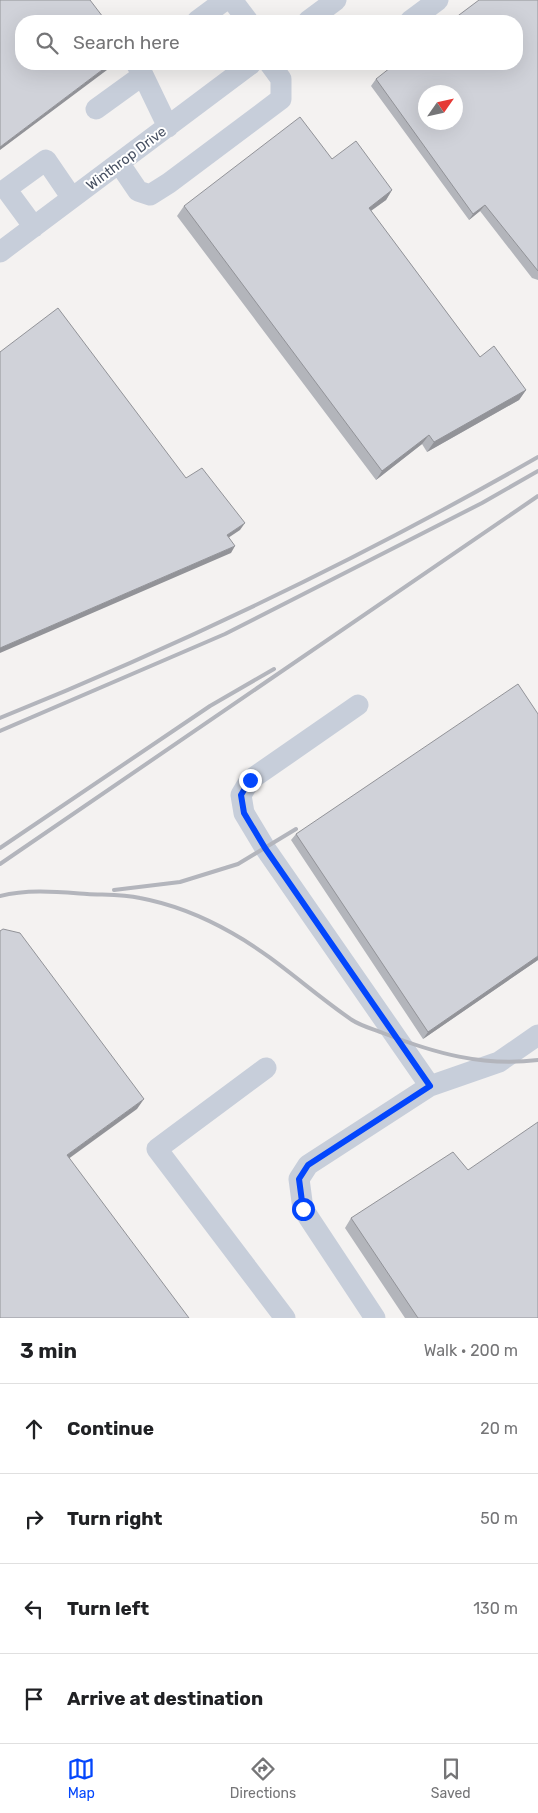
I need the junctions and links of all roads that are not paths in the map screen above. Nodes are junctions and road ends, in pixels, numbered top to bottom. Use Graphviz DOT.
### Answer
graph roads {
  1 [pos="438,0"];
  2 [pos="224,1"];
  3 [pos="205,15"];
  4 [pos="241,15"];
  5 [pos="418,15"];
  6 [pos="140,70"];
  7 [pos="141,70"];
  8 [pos="243,70"];
  9 [pos="274,70"];
  10 [pos="96,109"];
  11 [pos="168,127"];
  12 [pos="119,163"];
  13 [pos="72,198"];
  14 [pos="34,227"];
  15 [pos="0,252"];
  16 [pos="358,705"];
  17 [pos="538,1035"];
  18 [pos="266,1068"];
  19 [pos="430,1086"];
  20 [pos="285,1318"];
  21 [pos="375,1318"];
  1 -- 5 [label="street"];
  2 -- 3 [label="street"];
  2 -- 4 [label="street"];
  6 -- 10 [label="street"];
  7 -- 11 [label="street"];
  8 -- 11 [label="street, Winthrop Drive"];
  9 -- 12 [label="street"];
  11 -- 12 [label="street, Winthrop Drive"];
  12 -- 13 [label="street, Winthrop Drive"];
  13 -- 14 [label="street, Winthrop Drive"];
  13 -- 14 [label="street"];
  14 -- 15 [label="street, Winthrop Drive"];
  16 -- 19 [label="street"];
  17 -- 19 [label="street"];
  18 -- 20 [label="street"];
  19 -- 21 [label="street"];
}
